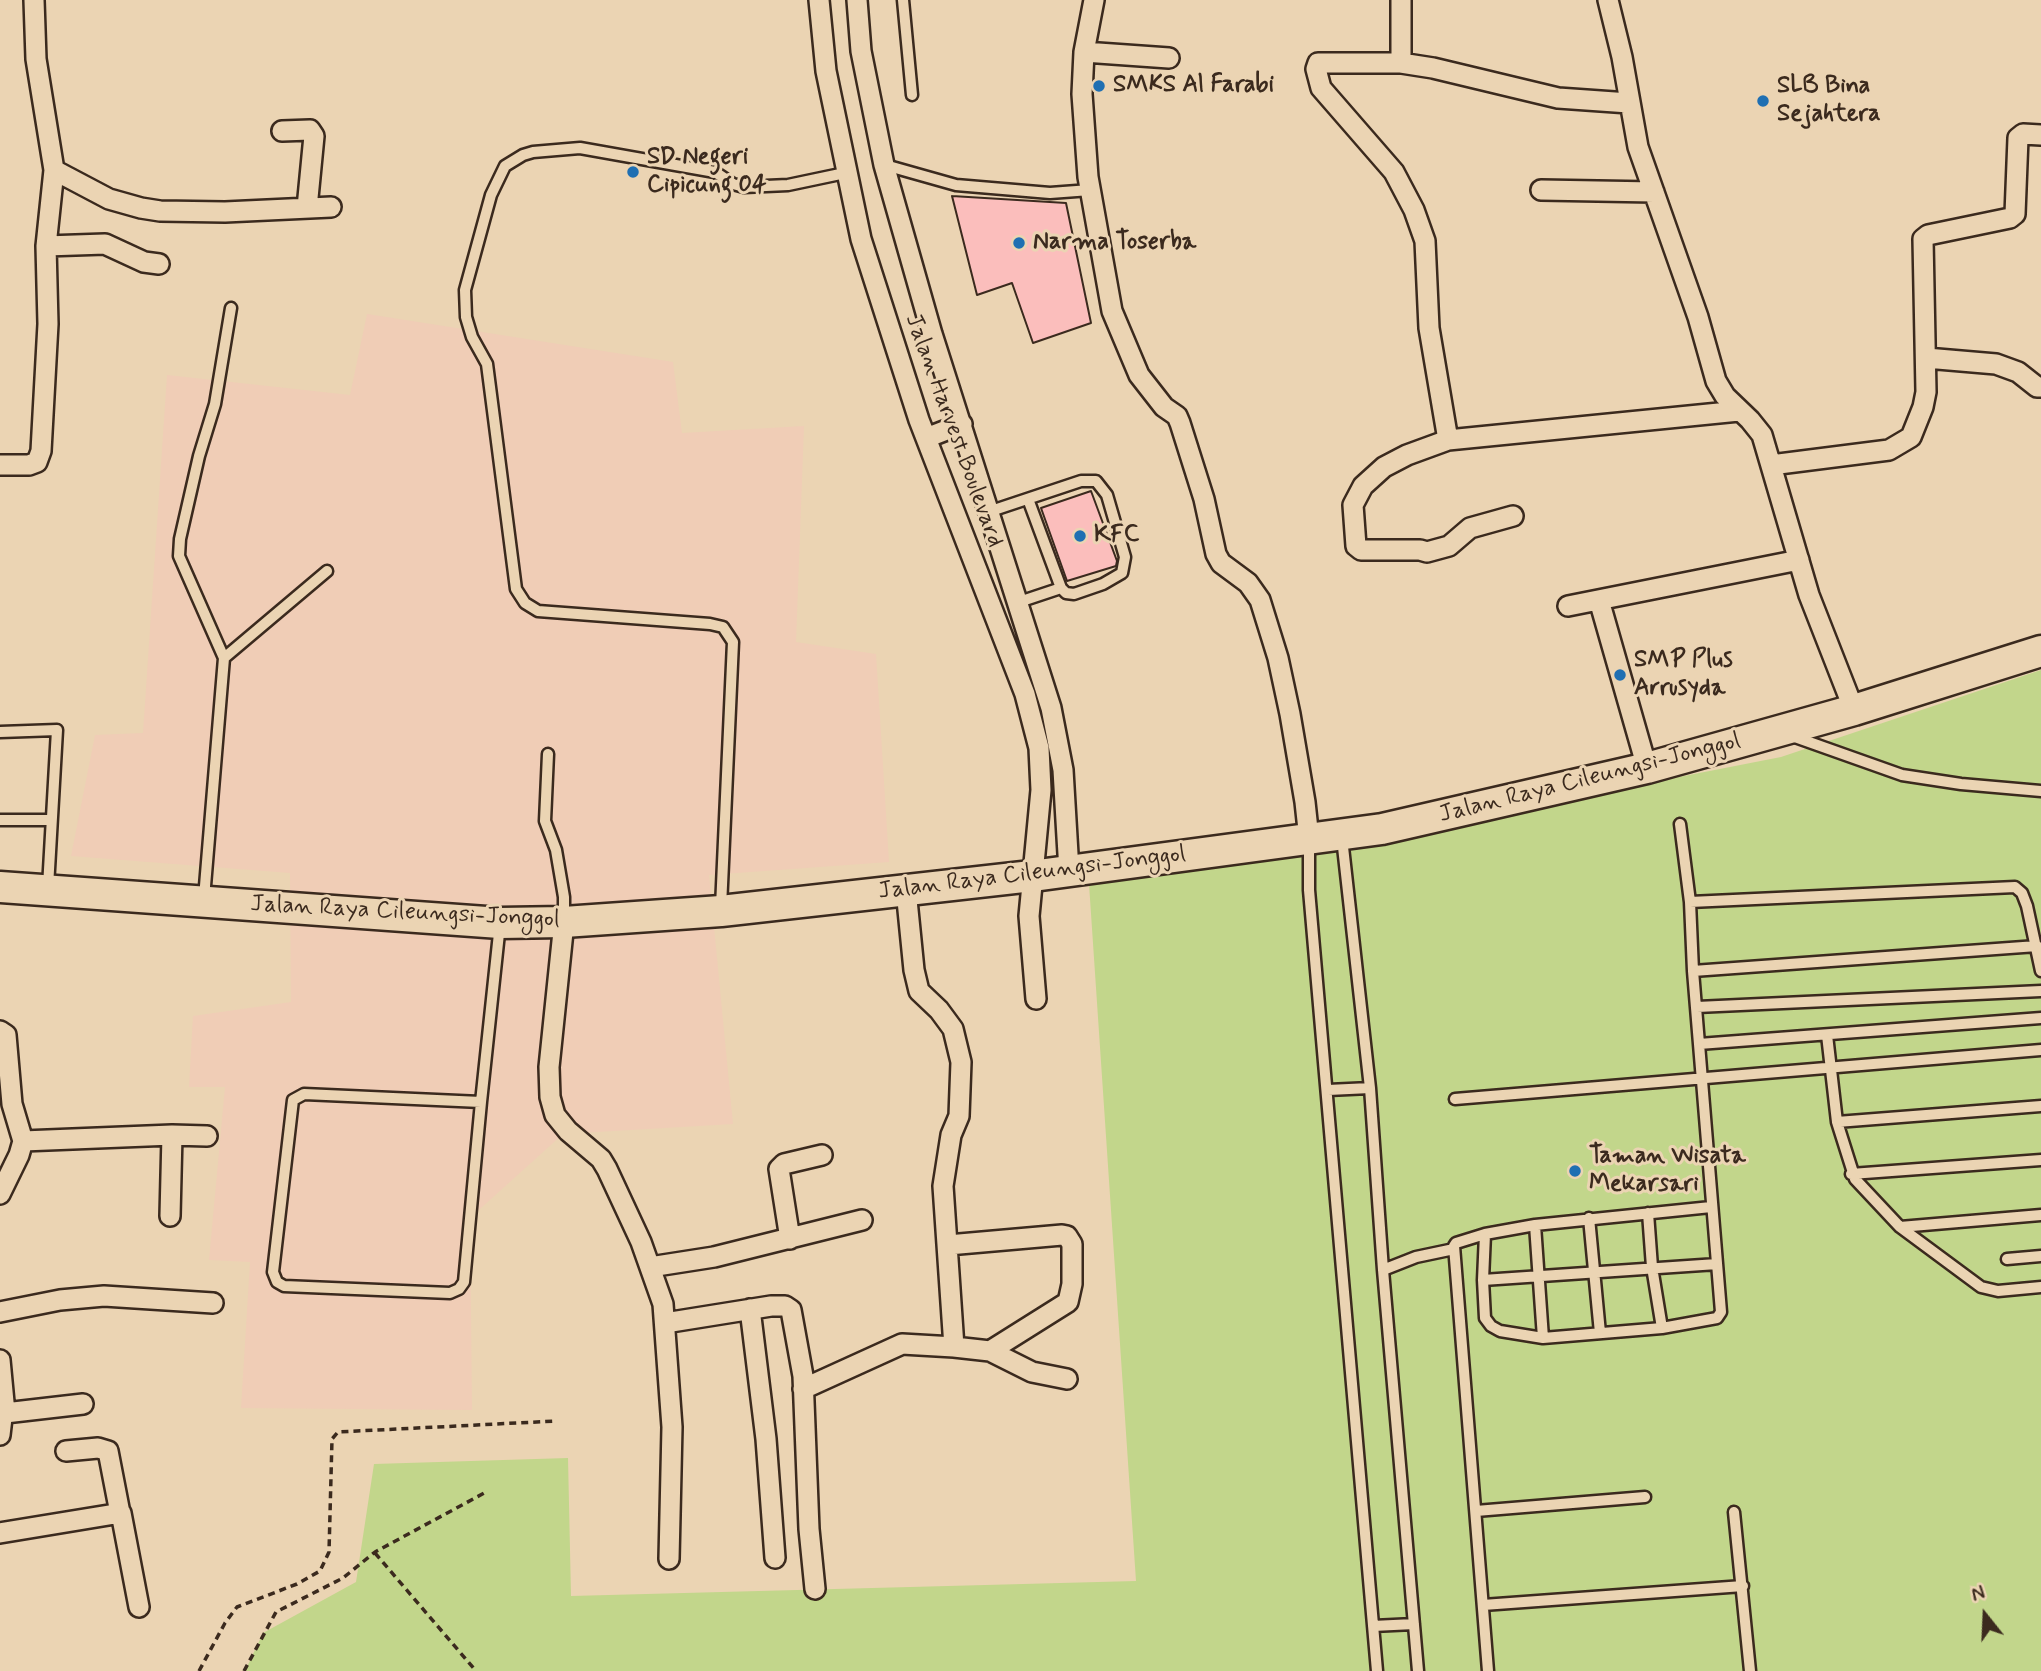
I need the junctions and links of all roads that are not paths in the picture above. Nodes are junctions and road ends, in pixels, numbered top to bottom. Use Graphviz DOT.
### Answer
graph roads {
  1 [pos="34,0"];
  2 [pos="819,0"];
  3 [pos="856,0"];
  4 [pos="903,0"];
  5 [pos="1094,0"];
  6 [pos="1401,0"];
  7 [pos="1608,0"];
  8 [pos="1084,52"];
  9 [pos="1169,58"];
  10 [pos="1401,63"];
  11 [pos="912,95"];
  12 [pos="1629,103"];
  13 [pos="282,131"];
  14 [pos="2041,135"];
  15 [pos="884,165"];
  16 [pos="54,170"];
  17 [pos="845,173"];
  18 [pos="1090,190"];
  19 [pos="1541,190"];
  20 [pos="1654,192"];
  21 [pos="331,207"];
  22 [pos="307,208"];
  23 [pos="46,246"];
  24 [pos="159,264"];
  25 [pos="231,308"];
  26 [pos="1926,358"];
  27 [pos="2041,387"];
  28 [pos="1739,411"];
  29 [pos="962,424"];
  30 [pos="926,438"];
  31 [pos="1448,440"];
  32 [pos="0,465"];
  33 [pos="1771,465"];
  34 [pos="1028,499"];
  35 [pos="991,511"];
  36 [pos="1513,516"];
  37 [pos="1799,560"];
  38 [pos="327,571"];
  39 [pos="1061,588"];
  40 [pos="1599,600"];
  41 [pos="1019,602"];
  42 [pos="1568,606"];
  43 [pos="2041,652"];
  44 [pos="224,658"];
  45 [pos="1854,710"];
  46 [pos="0,732"];
  47 [pos="1779,732"];
  48 [pos="548,754"];
  49 [pos="1647,768"];
  50 [pos="2041,791"];
  51 [pos="0,820"];
  52 [pos="51,820"];
  53 [pos="1680,824"];
  54 [pos="1341,834"];
  55 [pos="1309,839"];
  56 [pos="1069,871"];
  57 [pos="1032,876"];
  58 [pos="0,887"];
  59 [pos="905,890"];
  60 [pos="47,891"];
  61 [pos="204,902"];
  62 [pos="1690,902"];
  63 [pos="721,911"];
  64 [pos="500,922"];
  65 [pos="565,922"];
  66 [pos="2037,946"];
  67 [pos="1693,971"];
  68 [pos="2041,971"];
  69 [pos="2041,990"];
  70 [pos="1036,999"];
  71 [pos="1697,1007"];
  72 [pos="2041,1018"];
  73 [pos="0,1031"];
  74 [pos="1827,1034"];
  75 [pos="1699,1044"];
  76 [pos="2041,1050"];
  77 [pos="1831,1069"];
  78 [pos="1702,1079"];
  79 [pos="1370,1088"];
  80 [pos="1328,1090"];
  81 [pos="1455,1099"];
  82 [pos="481,1102"];
  83 [pos="2041,1106"];
  84 [pos="1837,1122"];
  85 [pos="172,1135"];
  86 [pos="207,1136"];
  87 [pos="23,1142"];
  88 [pos="822,1155"];
  89 [pos="2041,1160"];
  90 [pos="1851,1174"];
  91 [pos="0,1194"];
  92 [pos="1711,1207"];
  93 [pos="1648,1213"];
  94 [pos="2041,1214"];
  95 [pos="170,1216"];
  96 [pos="1589,1218"];
  97 [pos="862,1220"];
  98 [pos="1535,1224"];
  99 [pos="1900,1227"];
  100 [pos="1485,1234"];
  101 [pos="790,1239"];
  102 [pos="948,1245"];
  103 [pos="1454,1249"];
  104 [pos="2041,1256"];
  105 [pos="2007,1259"];
  106 [pos="1717,1264"];
  107 [pos="650,1267"];
  108 [pos="1652,1267"];
  109 [pos="1383,1270"];
  110 [pos="1594,1271"];
  111 [pos="1538,1274"];
  112 [pos="1483,1280"];
  113 [pos="2041,1287"];
  114 [pos="213,1303"];
  115 [pos="750,1309"];
  116 [pos="0,1312"];
  117 [pos="665,1323"];
  118 [pos="1662,1328"];
  119 [pos="1600,1333"];
  120 [pos="1543,1338"];
  121 [pos="954,1347"];
  122 [pos="990,1351"];
  123 [pos="0,1360"];
  124 [pos="1067,1379"];
  125 [pos="803,1389"];
  126 [pos="83,1404"];
  127 [pos="5,1413"];
  128 [pos="0,1435"];
  129 [pos="66,1451"];
  130 [pos="1645,1497"];
  131 [pos="1476,1511"];
  132 [pos="1734,1512"];
  133 [pos="120,1513"];
  134 [pos="0,1533"];
  135 [pos="775,1558"];
  136 [pos="669,1559"];
  137 [pos="1743,1586"];
  138 [pos="815,1589"];
  139 [pos="1483,1605"];
  140 [pos="139,1607"];
  141 [pos="1414,1625"];
  142 [pos="1373,1626"];
  143 [pos="1377,1671"];
  144 [pos="1418,1671"];
  145 [pos="1488,1671"];
  146 [pos="1750,1671"];
  1 -- 16 [label="street"];
  2 -- 17 [label="street, Jalan Harvest Boulevard"];
  3 -- 15 [label="street, Jalan Harvest Boulevard"];
  4 -- 11 [label="lane"];
  5 -- 8 [label="street"];
  6 -- 10 [label="street"];
  7 -- 12 [label="street"];
  8 -- 9 [label="street"];
  8 -- 18 [label="street"];
  10 -- 12 [label="street"];
  10 -- 31 [label="street"];
  12 -- 20 [label="street"];
  13 -- 22 [label="street"];
  14 -- 26 [label="street"];
  15 -- 18 [label="lane"];
  15 -- 29 [label="street, Jalan Harvest Boulevard"];
  16 -- 22 [label="street"];
  16 -- 23 [label="street"];
  17 -- 30 [label="street, Jalan Harvest Boulevard"];
  17 -- 63 [label="lane"];
  18 -- 55 [label="street"];
  19 -- 20 [label="street"];
  20 -- 28 [label="street"];
  21 -- 22 [label="street"];
  23 -- 24 [label="street"];
  23 -- 32 [label="street"];
  25 -- 44 [label="lane"];
  26 -- 27 [label="street"];
  26 -- 33 [label="street"];
  28 -- 31 [label="street"];
  28 -- 33 [label="street"];
  29 -- 30 [label="street"];
  29 -- 35 [label="street, Jalan Harvest Boulevard"];
  30 -- 57 [label="street, Jalan Harvest Boulevard"];
  31 -- 36 [label="street"];
  33 -- 37 [label="street"];
  34 -- 35 [label="lane"];
  34 -- 39 [label="lane"];
  34 -- 39 [label="lane"];
  35 -- 41 [label="street, Jalan Harvest Boulevard"];
  37 -- 40 [label="street"];
  37 -- 45 [label="street"];
  38 -- 44 [label="lane"];
  39 -- 41 [label="lane"];
  40 -- 42 [label="street"];
  40 -- 49 [label="street"];
  41 -- 56 [label="street, Jalan Harvest Boulevard"];
  43 -- 45 [label="main road, Jalan Raya Cileungsi-Jonggol"];
  44 -- 61 [label="lane"];
  45 -- 47 [label="main road, Jalan Raya Cileungsi-Jonggol"];
  46 -- 52 [label="lane"];
  47 -- 49 [label="main road, Jalan Raya Cileungsi-Jonggol"];
  47 -- 50 [label="lane"];
  48 -- 65 [label="lane"];
  49 -- 54 [label="main road, Jalan Raya Cileungsi-Jonggol"];
  51 -- 52 [label="lane"];
  52 -- 60 [label="lane"];
  53 -- 62 [label="lane"];
  54 -- 55 [label="main road, Jalan Raya Cileungsi-Jonggol"];
  54 -- 79 [label="lane"];
  55 -- 56 [label="main road, Jalan Raya Cileungsi-Jonggol"];
  55 -- 80 [label="lane"];
  56 -- 57 [label="main road, Jalan Raya Cileungsi-Jonggol"];
  57 -- 59 [label="main road, Jalan Raya Cileungsi-Jonggol"];
  57 -- 70 [label="street, Jalan Harvest Boulevard"];
  58 -- 60 [label="main road, Jalan Raya Cileungsi-Jonggol"];
  59 -- 63 [label="main road, Jalan Raya Cileungsi-Jonggol"];
  59 -- 102 [label="street"];
  60 -- 61 [label="main road, Jalan Raya Cileungsi-Jonggol"];
  61 -- 64 [label="main road, Jalan Raya Cileungsi-Jonggol"];
  62 -- 66 [label="lane"];
  62 -- 67 [label="lane"];
  63 -- 65 [label="main road, Jalan Raya Cileungsi-Jonggol"];
  64 -- 65 [label="main road, Jalan Raya Cileungsi-Jonggol"];
  64 -- 82 [label="lane"];
  65 -- 107 [label="street"];
  66 -- 67 [label="lane"];
  66 -- 68 [label="lane"];
  67 -- 71 [label="lane"];
  69 -- 71 [label="lane"];
  71 -- 75 [label="lane"];
  72 -- 74 [label="lane"];
  73 -- 87 [label="street"];
  74 -- 75 [label="lane"];
  74 -- 77 [label="lane"];
  75 -- 78 [label="lane"];
  76 -- 77 [label="lane"];
  77 -- 78 [label="lane"];
  77 -- 84 [label="lane"];
  78 -- 81 [label="lane"];
  78 -- 92 [label="lane"];
  79 -- 80 [label="lane"];
  79 -- 109 [label="lane"];
  80 -- 142 [label="lane"];
  82 -- 82 [label="lane"];
  83 -- 84 [label="lane"];
  84 -- 90 [label="lane"];
  85 -- 86 [label="street"];
  85 -- 87 [label="street"];
  85 -- 95 [label="street"];
  87 -- 91 [label="street"];
  88 -- 101 [label="street"];
  89 -- 90 [label="lane"];
  90 -- 99 [label="lane"];
  92 -- 93 [label="lane"];
  92 -- 106 [label="lane"];
  93 -- 96 [label="lane"];
  93 -- 108 [label="lane"];
  94 -- 99 [label="lane"];
  96 -- 98 [label="lane"];
  96 -- 110 [label="lane"];
  97 -- 101 [label="street"];
  98 -- 100 [label="lane"];
  98 -- 111 [label="lane"];
  99 -- 113 [label="lane"];
  100 -- 103 [label="lane"];
  100 -- 112 [label="lane"];
  101 -- 107 [label="street"];
  102 -- 121 [label="street"];
  102 -- 122 [label="street"];
  103 -- 109 [label="lane"];
  103 -- 131 [label="lane"];
  104 -- 105 [label="lane"];
  106 -- 108 [label="lane"];
  106 -- 118 [label="lane"];
  107 -- 117 [label="street"];
  108 -- 110 [label="lane"];
  108 -- 118 [label="lane"];
  109 -- 141 [label="lane"];
  110 -- 111 [label="lane"];
  110 -- 119 [label="lane"];
  111 -- 112 [label="lane"];
  111 -- 120 [label="lane"];
  112 -- 120 [label="lane"];
  114 -- 116 [label="street"];
  115 -- 117 [label="street"];
  115 -- 125 [label="street"];
  115 -- 135 [label="street"];
  117 -- 136 [label="street"];
  118 -- 119 [label="lane"];
  119 -- 120 [label="lane"];
  121 -- 122 [label="street"];
  121 -- 125 [label="street"];
  122 -- 124 [label="street"];
  123 -- 127 [label="street"];
  125 -- 138 [label="street"];
  126 -- 127 [label="street"];
  127 -- 128 [label="street"];
  129 -- 133 [label="street"];
  130 -- 131 [label="lane"];
  131 -- 139 [label="lane"];
  132 -- 137 [label="lane"];
  133 -- 134 [label="street"];
  133 -- 140 [label="street"];
  137 -- 139 [label="lane"];
  137 -- 146 [label="lane"];
  139 -- 145 [label="lane"];
  141 -- 142 [label="lane"];
  141 -- 144 [label="lane"];
  142 -- 143 [label="lane"];
}
